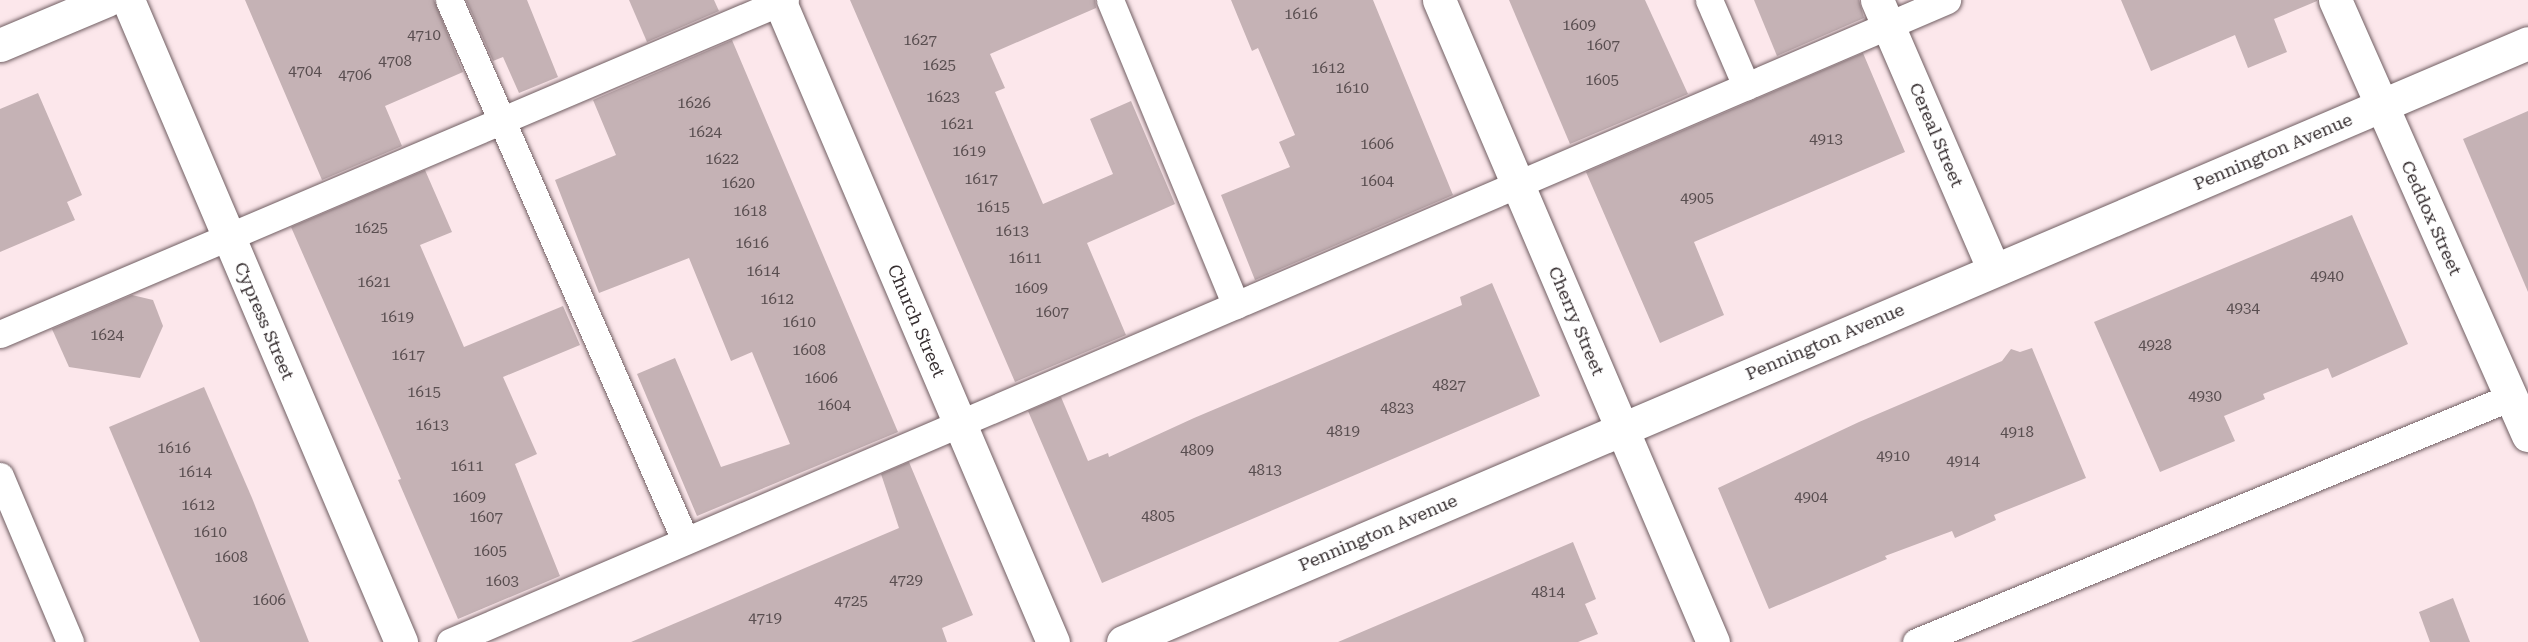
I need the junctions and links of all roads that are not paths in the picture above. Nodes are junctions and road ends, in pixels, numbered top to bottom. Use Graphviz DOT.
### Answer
graph roads {
  1 [pos="106,0"];
  2 [pos="128,0"];
  3 [pos="449,0"];
  4 [pos="1110,0"];
  5 [pos="1439,0"];
  6 [pos="1709,0"];
  7 [pos="1947,0"];
  8 [pos="2335,0"];
  9 [pos="781,1"];
  10 [pos="1883,12"];
  11 [pos="2528,43"];
  12 [pos="0,45"];
  13 [pos="1746,86"];
  14 [pos="2382,105"];
  15 [pos="502,121"];
  16 [pos="1517,184"];
  17 [pos="229,237"];
  18 [pos="1994,270"];
  19 [pos="1236,305"];
  20 [pos="0,334"];
  21 [pos="2511,397"];
  22 [pos="960,423"];
  23 [pos="1622,429"];
  24 [pos="2528,435"];
  25 [pos="0,476"];
  26 [pos="686,540"];
  27 [pos="70,642"];
  28 [pos="400,642"];
  29 [pos="450,642"];
  30 [pos="1053,642"];
  31 [pos="1123,642"];
  32 [pos="1713,642"];
  33 [pos="1916,642"];
  1 -- 12 [label="main road"];
  2 -- 17 [label="main road, Cypress Street"];
  3 -- 15 [label="lane"];
  4 -- 19 [label="lane"];
  5 -- 16 [label="main road, Cherry Street"];
  6 -- 13 [label="lane"];
  7 -- 10 [label="lane"];
  8 -- 14 [label="main road, Ceddox Street"];
  9 -- 15 [label="lane"];
  9 -- 22 [label="main road, Church Street"];
  10 -- 13 [label="lane"];
  10 -- 18 [label="main road, Cereal Street"];
  11 -- 14 [label="main road, Pennington Avenue"];
  13 -- 16 [label="lane"];
  14 -- 18 [label="main road, Pennington Avenue"];
  14 -- 21 [label="main road, Ceddox Street"];
  15 -- 17 [label="lane"];
  15 -- 26 [label="lane"];
  16 -- 19 [label="lane"];
  16 -- 23 [label="main road, Cherry Street"];
  17 -- 20 [label="lane"];
  17 -- 28 [label="main road, Cypress Street"];
  18 -- 23 [label="main road, Pennington Avenue"];
  19 -- 22 [label="lane"];
  21 -- 24 [label="main road, Ceddox Street"];
  21 -- 33 [label="lane"];
  22 -- 26 [label="lane"];
  22 -- 30 [label="main road, Church Street"];
  23 -- 31 [label="main road, Pennington Avenue"];
  23 -- 32 [label="main road, Cherry Street"];
  25 -- 27 [label="lane"];
  26 -- 29 [label="lane"];
}
